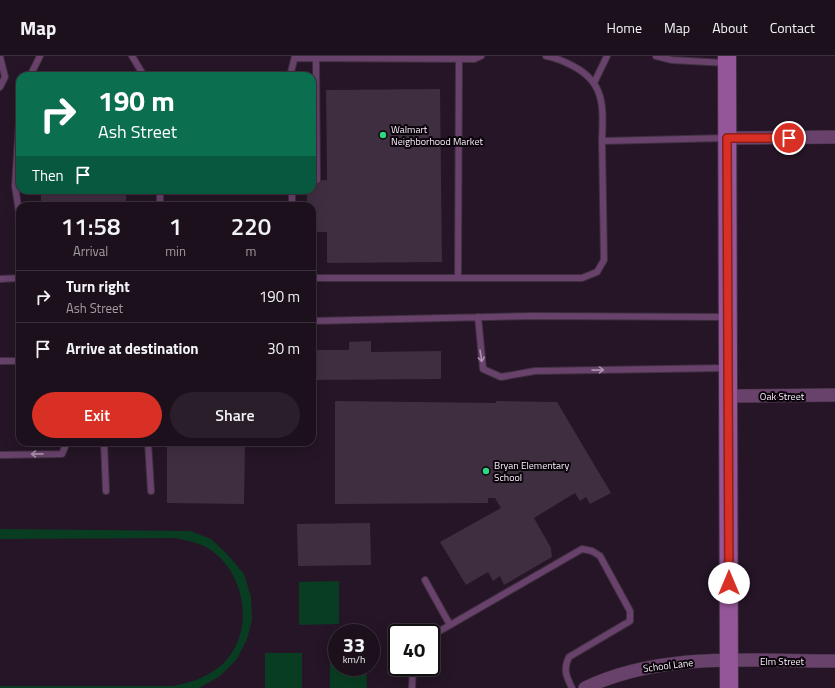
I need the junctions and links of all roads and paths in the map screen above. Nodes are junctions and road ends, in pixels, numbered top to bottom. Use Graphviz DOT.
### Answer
graph roads {
  1 [pos="40,56"];
  2 [pos="132,56"];
  3 [pos="481,56"];
  4 [pos="546,56"];
  5 [pos="607,56"];
  6 [pos="656,56"];
  7 [pos="0,57"];
  8 [pos="295,57"];
  9 [pos="316,57"];
  10 [pos="672,58"];
  11 [pos="459,59"];
  12 [pos="691,59"];
  13 [pos="727,59"];
  14 [pos="32,72"];
  15 [pos="142,72"];
  16 [pos="291,72"];
  17 [pos="594,83"];
  18 [pos="0,87"];
  19 [pos="835,137"];
  20 [pos="727,138"];
  21 [pos="602,141"];
  22 [pos="16,170"];
  23 [pos="317,180"];
  24 [pos="16,193"];
  25 [pos="16,278"];
  26 [pos="316,278"];
  27 [pos="458,278"];
  28 [pos="0,279"];
  29 [pos="728,317"];
  30 [pos="478,318"];
  31 [pos="316,321"];
  32 [pos="0,361"];
  33 [pos="16,361"];
  34 [pos="728,368"];
  35 [pos="835,395"];
  36 [pos="729,396"];
  37 [pos="65,446"];
  38 [pos="104,446"];
  39 [pos="148,446"];
  40 [pos="0,455"];
  41 [pos="106,491"];
  42 [pos="151,491"];
  43 [pos="425,580"];
  44 [pos="450,625"];
  45 [pos="440,631"];
  46 [pos="729,660"];
  47 [pos="835,661"];
  48 [pos="413,676"];
  49 [pos="412,688"];
  50 [pos="572,688"];
  51 [pos="586,688"];
  52 [pos="729,688"];
  1 -- 14 [label="lane"];
  2 -- 15 [label="lane"];
  3 -- 11 [label="lane"];
  4 -- 17 [label="lane"];
  5 -- 17 [label="lane"];
  6 -- 10 [label="lane"];
  7 -- 18 [label="lane"];
  8 -- 9 [label="lane"];
  8 -- 16 [label="lane"];
  9 -- 11 [label="lane"];
  9 -- 23 [label="lane"];
  10 -- 12 [label="lane"];
  11 -- 27 [label="lane"];
  12 -- 13 [label="lane"];
  13 -- 20 [label="street"];
  17 -- 21 [label="lane"];
  19 -- 20 [label="street"];
  20 -- 21 [label="lane"];
  20 -- 29 [label="street"];
  21 -- 27 [label="lane"];
  22 -- 24 [label="lane"];
  25 -- 28 [label="lane"];
  26 -- 27 [label="lane"];
  29 -- 30 [label="lane"];
  29 -- 34 [label="street"];
  30 -- 31 [label="lane"];
  30 -- 34 [label="lane, one-way"];
  32 -- 33 [label="lane"];
  34 -- 36 [label="street"];
  35 -- 36 [label="street, Oak Street"];
  36 -- 46 [label="street"];
  37 -- 40 [label="lane, one-way"];
  38 -- 41 [label="lane"];
  39 -- 42 [label="lane"];
  43 -- 44 [label="lane"];
  44 -- 45 [label="lane"];
  44 -- 50 [label="lane"];
  46 -- 47 [label="street, Elm Street"];
  46 -- 51 [label="street, School Lane"];
  46 -- 52 [label="street"];
  48 -- 49 [label="lane"];
}
